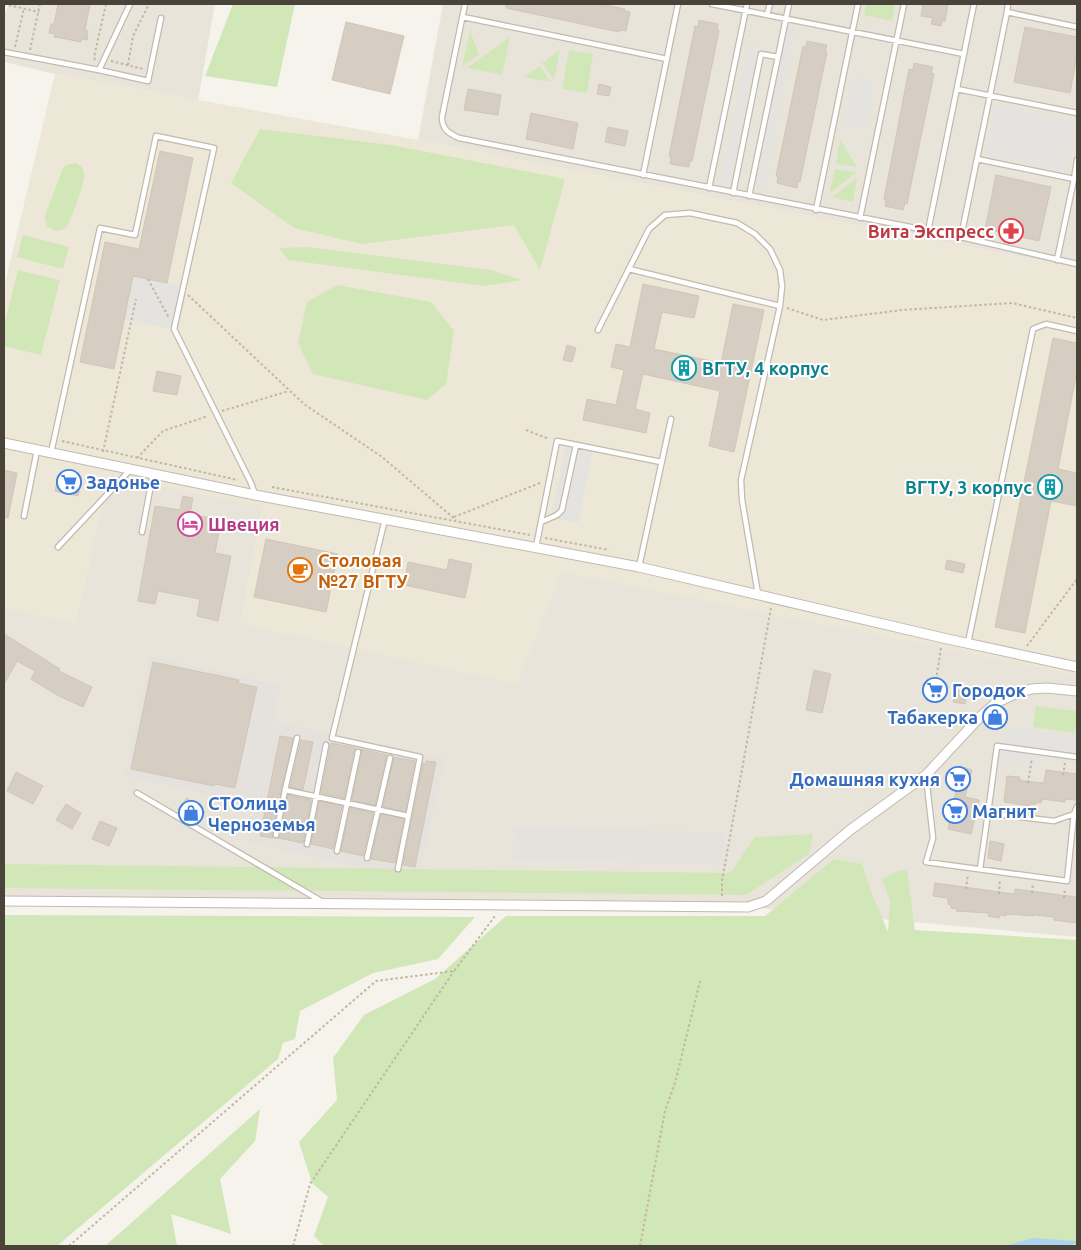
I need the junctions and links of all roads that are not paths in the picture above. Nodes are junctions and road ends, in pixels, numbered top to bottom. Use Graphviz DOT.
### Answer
graph roads {
  1 [pos="130,4"];
  2 [pos="465,4"];
  3 [pos="678,4"];
  4 [pos="712,4"];
  5 [pos="747,4"];
  6 [pos="770,4"];
  7 [pos="789,4"];
  8 [pos="858,4"];
  9 [pos="904,4"];
  10 [pos="974,4"];
  11 [pos="1008,4"];
  12 [pos="746,11"];
  13 [pos="1007,12"];
  14 [pos="767,15"];
  15 [pos="463,17"];
  16 [pos="161,18"];
  17 [pos="786,19"];
  18 [pos="1077,27"];
  19 [pos="852,32"];
  20 [pos="896,42"];
  21 [pos="4,52"];
  22 [pos="964,54"];
  23 [pos="778,57"];
  24 [pos="667,59"];
  25 [pos="99,70"];
  26 [pos="957,89"];
  27 [pos="990,95"];
  28 [pos="1077,113"];
  29 [pos="976,159"];
  30 [pos="1077,160"];
  31 [pos="643,175"];
  32 [pos="1074,179"];
  33 [pos="709,188"];
  34 [pos="733,193"];
  35 [pos="749,196"];
  36 [pos="816,210"];
  37 [pos="860,218"];
  38 [pos="928,231"];
  39 [pos="961,237"];
  40 [pos="1057,260"];
  41 [pos="1077,264"];
  42 [pos="629,269"];
  43 [pos="780,306"];
  44 [pos="598,330"];
  45 [pos="1077,330"];
  46 [pos="671,419"];
  47 [pos="4,443"];
  48 [pos="576,445"];
  49 [pos="37,450"];
  50 [pos="51,454"];
  51 [pos="662,462"];
  52 [pos="130,470"];
  53 [pos="153,474"];
  54 [pos="255,495"];
  55 [pos="24,516"];
  56 [pos="384,519"];
  57 [pos="541,522"];
  58 [pos="142,532"];
  59 [pos="58,547"];
  60 [pos="536,547"];
  61 [pos="639,566"];
  62 [pos="758,594"];
  63 [pos="968,644"];
  64 [pos="1077,667"];
  65 [pos="1077,691"];
  66 [pos="297,738"];
  67 [pos="326,745"];
  68 [pos="358,752"];
  69 [pos="1077,757"];
  70 [pos="390,758"];
  71 [pos="926,775"];
  72 [pos="285,790"];
  73 [pos="137,793"];
  74 [pos="315,796"];
  75 [pos="346,803"];
  76 [pos="1077,808"];
  77 [pos="378,809"];
  78 [pos="988,813"];
  79 [pos="1074,814"];
  80 [pos="408,816"];
  81 [pos="276,835"];
  82 [pos="307,844"];
  83 [pos="337,851"];
  84 [pos="367,858"];
  85 [pos="398,869"];
  86 [pos="980,869"];
  87 [pos="4,901"];
  88 [pos="326,904"];
  1 -- 25 [label="lane"];
  2 -- 15 [label="lane"];
  3 -- 24 [label="lane"];
  4 -- 12 [label="lane"];
  5 -- 12 [label="lane"];
  6 -- 14 [label="lane"];
  7 -- 17 [label="lane"];
  8 -- 19 [label="lane"];
  9 -- 20 [label="lane"];
  10 -- 22 [label="lane"];
  11 -- 13 [label="lane"];
  12 -- 14 [label="lane"];
  12 -- 33 [label="lane"];
  13 -- 18 [label="lane"];
  13 -- 27 [label="lane"];
  14 -- 17 [label="lane"];
  15 -- 24 [label="lane"];
  15 -- 31 [label="lane"];
  16 -- 25 [label="lane"];
  17 -- 19 [label="lane"];
  17 -- 23 [label="lane"];
  19 -- 20 [label="lane"];
  19 -- 36 [label="lane"];
  20 -- 22 [label="lane"];
  20 -- 37 [label="lane"];
  21 -- 25 [label="lane"];
  22 -- 26 [label="lane"];
  23 -- 34 [label="lane"];
  23 -- 35 [label="lane"];
  24 -- 31 [label="lane"];
  26 -- 27 [label="lane"];
  26 -- 38 [label="lane"];
  27 -- 28 [label="lane"];
  27 -- 29 [label="lane"];
  29 -- 32 [label="lane"];
  29 -- 39 [label="lane"];
  30 -- 32 [label="lane"];
  31 -- 33 [label="lane"];
  32 -- 40 [label="lane"];
  33 -- 34 [label="lane"];
  34 -- 35 [label="lane"];
  35 -- 36 [label="lane"];
  36 -- 37 [label="lane"];
  37 -- 38 [label="lane"];
  38 -- 39 [label="lane"];
  39 -- 40 [label="lane"];
  40 -- 41 [label="lane"];
  42 -- 43 [label="lane"];
  42 -- 43 [label="lane"];
  42 -- 44 [label="lane"];
  43 -- 62 [label="lane"];
  45 -- 63 [label="lane"];
  46 -- 51 [label="lane"];
  47 -- 49 [label="street"];
  48 -- 51 [label="lane"];
  48 -- 57 [label="lane"];
  48 -- 57 [label="lane"];
  49 -- 50 [label="street"];
  49 -- 55 [label="lane"];
  50 -- 52 [label="street"];
  50 -- 54 [label="lane"];
  51 -- 61 [label="lane"];
  52 -- 53 [label="street"];
  52 -- 59 [label="lane"];
  53 -- 54 [label="street"];
  53 -- 58 [label="lane"];
  54 -- 56 [label="street"];
  56 -- 60 [label="street"];
  56 -- 80 [label="lane"];
  57 -- 60 [label="lane"];
  60 -- 61 [label="street"];
  61 -- 62 [label="street"];
  62 -- 63 [label="street"];
  63 -- 64 [label="street"];
  65 -- 71 [label="street"];
  66 -- 72 [label="lane"];
  67 -- 74 [label="lane"];
  68 -- 75 [label="lane"];
  69 -- 78 [label="lane"];
  70 -- 77 [label="lane"];
  71 -- 86 [label="lane"];
  71 -- 88 [label="street"];
  72 -- 74 [label="lane"];
  72 -- 81 [label="lane"];
  73 -- 88 [label="lane"];
  74 -- 75 [label="lane"];
  74 -- 82 [label="lane"];
  75 -- 77 [label="lane"];
  75 -- 83 [label="lane"];
  76 -- 79 [label="lane"];
  77 -- 80 [label="lane"];
  77 -- 84 [label="lane"];
  78 -- 79 [label="lane"];
  78 -- 86 [label="lane"];
  79 -- 86 [label="lane"];
  80 -- 85 [label="lane"];
  87 -- 88 [label="street"];
}
